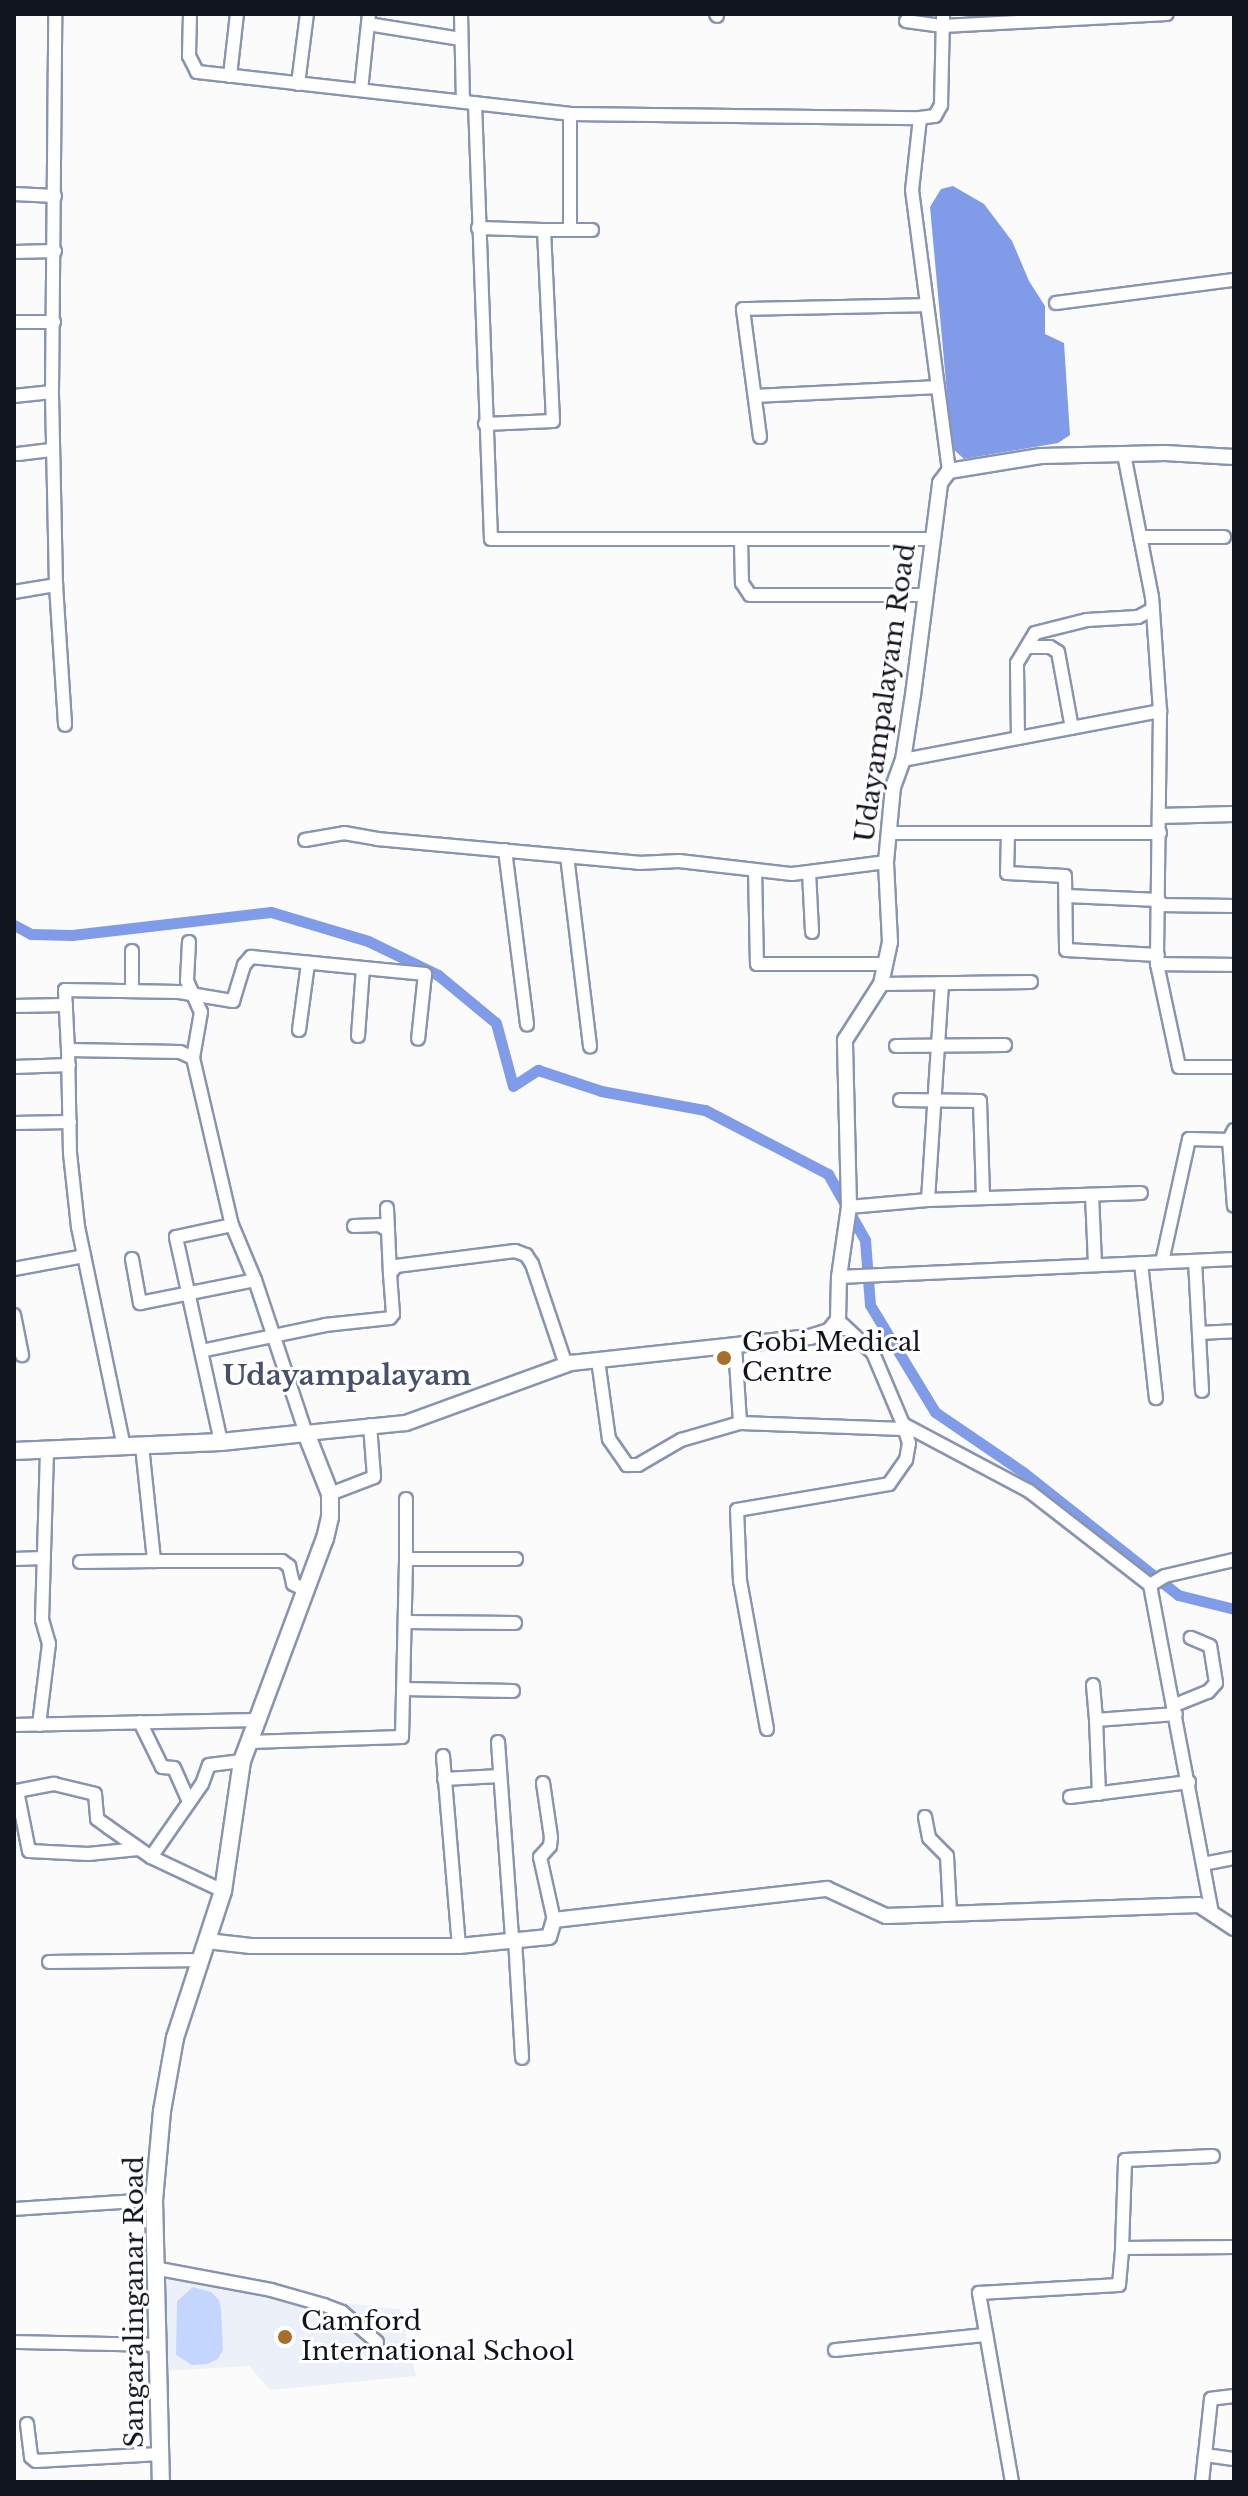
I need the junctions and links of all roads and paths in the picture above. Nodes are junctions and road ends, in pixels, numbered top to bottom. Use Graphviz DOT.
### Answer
graph roads {
  1 [pos="55,14"];
  2 [pos="190,14"];
  3 [pos="237,14"];
  4 [pos="307,14"];
  5 [pos="461,14"];
  6 [pos="1167,14"];
  7 [pos="368,19"];
  8 [pos="943,20"];
  9 [pos="906,21"];
  10 [pos="461,39"];
  11 [pos="230,76"];
  12 [pos="298,84"];
  13 [pos="361,90"];
  14 [pos="469,102"];
  15 [pos="570,114"];
  16 [pos="920,118"];
  17 [pos="14,194"];
  18 [pos="55,196"];
  19 [pos="478,228"];
  20 [pos="544,230"];
  21 [pos="570,230"];
  22 [pos="592,230"];
  23 [pos="55,251"];
  24 [pos="14,252"];
  25 [pos="1234,280"];
  26 [pos="1056,303"];
  27 [pos="927,305"];
  28 [pos="14,322"];
  29 [pos="54,322"];
  30 [pos="938,387"];
  31 [pos="52,392"];
  32 [pos="14,396"];
  33 [pos="755,396"];
  34 [pos="485,424"];
  35 [pos="760,437"];
  36 [pos="53,450"];
  37 [pos="18,454"];
  38 [pos="1124,454"];
  39 [pos="1234,457"];
  40 [pos="949,471"];
  41 [pos="1140,537"];
  42 [pos="1224,537"];
  43 [pos="933,539"];
  44 [pos="741,540"];
  45 [pos="56,585"];
  46 [pos="14,592"];
  47 [pos="926,595"];
  48 [pos="1153,609"];
  49 [pos="1027,647"];
  50 [pos="1160,711"];
  51 [pos="65,725"];
  52 [pos="1072,728"];
  53 [pos="1018,738"];
  54 [pos="903,760"];
  55 [pos="1234,814"];
  56 [pos="1160,816"];
  57 [pos="890,833"];
  58 [pos="1008,833"];
  59 [pos="1160,833"];
  60 [pos="305,840"];
  61 [pos="505,850"];
  62 [pos="567,856"];
  63 [pos="886,862"];
  64 [pos="755,870"];
  65 [pos="809,872"];
  66 [pos="1066,896"];
  67 [pos="1159,902"];
  68 [pos="1234,906"];
  69 [pos="812,932"];
  70 [pos="189,942"];
  71 [pos="132,951"];
  72 [pos="1158,959"];
  73 [pos="308,963"];
  74 [pos="885,964"];
  75 [pos="1234,965"];
  76 [pos="363,968"];
  77 [pos="1031,982"];
  78 [pos="942,983"];
  79 [pos="881,984"];
  80 [pos="132,991"];
  81 [pos="193,997"];
  82 [pos="66,1005"];
  83 [pos="14,1006"];
  84 [pos="527,1025"];
  85 [pos="299,1030"];
  86 [pos="358,1036"];
  87 [pos="418,1039"];
  88 [pos="1005,1045"];
  89 [pos="896,1046"];
  90 [pos="938,1046"];
  91 [pos="590,1047"];
  92 [pos="68,1050"];
  93 [pos="193,1058"];
  94 [pos="69,1065"];
  95 [pos="14,1067"];
  96 [pos="1234,1067"];
  97 [pos="900,1100"];
  98 [pos="935,1100"];
  99 [pos="70,1122"];
  100 [pos="14,1123"];
  101 [pos="1231,1135"];
  102 [pos="1141,1193"];
  103 [pos="1092,1195"];
  104 [pos="983,1198"];
  105 [pos="928,1200"];
  106 [pos="1234,1206"];
  107 [pos="849,1207"];
  108 [pos="387,1208"];
  109 [pos="232,1225"];
  110 [pos="354,1226"];
  111 [pos="388,1230"];
  112 [pos="84,1256"];
  113 [pos="132,1259"];
  114 [pos="1234,1259"];
  115 [pos="1195,1261"];
  116 [pos="1162,1262"];
  117 [pos="1141,1263"];
  118 [pos="1095,1265"];
  119 [pos="14,1269"];
  120 [pos="390,1274"];
  121 [pos="843,1277"];
  122 [pos="255,1280"];
  123 [pos="188,1294"];
  124 [pos="14,1315"];
  125 [pos="838,1320"];
  126 [pos="1234,1331"];
  127 [pos="1199,1333"];
  128 [pos="274,1336"];
  129 [pos="735,1345"];
  130 [pos="201,1351"];
  131 [pos="22,1355"];
  132 [pos="598,1360"];
  133 [pos="566,1365"];
  134 [pos="1202,1391"];
  135 [pos="1156,1398"];
  136 [pos="740,1423"];
  137 [pos="370,1425"];
  138 [pos="904,1427"];
  139 [pos="306,1433"];
  140 [pos="221,1442"];
  141 [pos="142,1446"];
  142 [pos="124,1447"];
  143 [pos="47,1450"];
  144 [pos="14,1451"];
  145 [pos="330,1494"];
  146 [pos="406,1499"];
  147 [pos="44,1558"];
  148 [pos="14,1559"];
  149 [pos="406,1559"];
  150 [pos="516,1559"];
  151 [pos="1234,1560"];
  152 [pos="154,1561"];
  153 [pos="80,1562"];
  154 [pos="1151,1585"];
  155 [pos="306,1590"];
  156 [pos="405,1622"];
  157 [pos="515,1623"];
  158 [pos="1191,1638"];
  159 [pos="1093,1685"];
  160 [pos="403,1689"];
  161 [pos="513,1691"];
  162 [pos="1175,1709"];
  163 [pos="257,1720"];
  164 [pos="1096,1720"];
  165 [pos="140,1722"];
  166 [pos="14,1725"];
  167 [pos="39,1725"];
  168 [pos="767,1729"];
  169 [pos="249,1742"];
  170 [pos="498,1742"];
  171 [pos="443,1756"];
  172 [pos="242,1761"];
  173 [pos="500,1776"];
  174 [pos="444,1779"];
  175 [pos="1189,1782"];
  176 [pos="543,1783"];
  177 [pos="1099,1794"];
  178 [pos="1070,1797"];
  179 [pos="188,1800"];
  180 [pos="925,1817"];
  181 [pos="138,1849"];
  182 [pos="151,1857"];
  183 [pos="1234,1858"];
  184 [pos="1203,1864"];
  185 [pos="223,1891"];
  186 [pos="950,1914"];
  187 [pos="1212,1914"];
  188 [pos="554,1920"];
  189 [pos="1234,1928"];
  190 [pos="513,1939"];
  191 [pos="207,1941"];
  192 [pos="459,1946"];
  193 [pos="201,1960"];
  194 [pos="49,1962"];
  195 [pos="522,2058"];
  196 [pos="1213,2156"];
  197 [pos="154,2200"];
  198 [pos="14,2209"];
  199 [pos="1234,2247"];
  200 [pos="1122,2248"];
  201 [pos="154,2268"];
  202 [pos="986,2335"];
  203 [pos="14,2342"];
  204 [pos="377,2342"];
  205 [pos="156,2345"];
  206 [pos="835,2350"];
  207 [pos="1234,2396"];
  208 [pos="27,2424"];
  209 [pos="160,2454"];
  210 [pos="1205,2455"];
  211 [pos="1234,2459"];
  212 [pos="161,2482"];
  213 [pos="1012,2482"];
  214 [pos="1202,2482"];
  1 -- 18 [label="street"];
  2 -- 11 [label="street"];
  3 -- 11 [label="street"];
  4 -- 12 [label="street"];
  5 -- 10 [label="street"];
  6 -- 8 [label="street"];
  7 -- 10 [label="street"];
  7 -- 13 [label="street"];
  8 -- 9 [label="street"];
  8 -- 16 [label="street"];
  10 -- 14 [label="street"];
  11 -- 12 [label="street"];
  12 -- 13 [label="street"];
  13 -- 14 [label="street"];
  14 -- 15 [label="street"];
  14 -- 19 [label="street"];
  15 -- 16 [label="street"];
  15 -- 21 [label="street"];
  16 -- 27 [label="street"];
  17 -- 18 [label="street"];
  18 -- 23 [label="street"];
  19 -- 20 [label="street"];
  19 -- 34 [label="street"];
  20 -- 21 [label="street"];
  20 -- 34 [label="street"];
  21 -- 22 [label="street"];
  23 -- 24 [label="street"];
  23 -- 29 [label="street"];
  25 -- 26 [label="street"];
  27 -- 30 [label="street"];
  27 -- 33 [label="street"];
  28 -- 29 [label="street"];
  29 -- 31 [label="street"];
  30 -- 33 [label="street"];
  30 -- 40 [label="street"];
  31 -- 32 [label="street"];
  31 -- 36 [label="street"];
  33 -- 35 [label="street"];
  34 -- 44 [label="street"];
  36 -- 37 [label="street"];
  36 -- 45 [label="street"];
  38 -- 39 [label="street"];
  38 -- 40 [label="street"];
  38 -- 41 [label="street"];
  40 -- 43 [label="street, Udayampalayam Road"];
  41 -- 42 [label="street"];
  41 -- 48 [label="street"];
  43 -- 44 [label="street"];
  43 -- 47 [label="street, Udayampalayam Road"];
  44 -- 47 [label="street"];
  45 -- 46 [label="street"];
  45 -- 51 [label="street"];
  47 -- 54 [label="street, Udayampalayam Road"];
  48 -- 49 [label="street"];
  48 -- 50 [label="street"];
  49 -- 52 [label="street"];
  49 -- 53 [label="street"];
  50 -- 52 [label="street"];
  50 -- 56 [label="street"];
  52 -- 53 [label="street"];
  53 -- 54 [label="street"];
  54 -- 57 [label="street, Udayampalayam Road"];
  55 -- 56 [label="street"];
  56 -- 59 [label="street"];
  57 -- 58 [label="street"];
  57 -- 63 [label="street, Udayampalayam Road"];
  58 -- 59 [label="street"];
  58 -- 66 [label="street"];
  59 -- 67 [label="street"];
  60 -- 61 [label="street"];
  61 -- 62 [label="street"];
  61 -- 84 [label="street"];
  62 -- 64 [label="street"];
  62 -- 91 [label="street"];
  63 -- 65 [label="street"];
  63 -- 74 [label="street, Udayampalayam Road"];
  64 -- 65 [label="street"];
  64 -- 74 [label="street"];
  65 -- 69 [label="street"];
  66 -- 67 [label="street"];
  66 -- 72 [label="street"];
  67 -- 68 [label="street"];
  67 -- 72 [label="street"];
  70 -- 81 [label="street"];
  71 -- 80 [label="street"];
  72 -- 75 [label="street"];
  72 -- 96 [label="street"];
  73 -- 76 [label="street"];
  73 -- 81 [label="street"];
  73 -- 85 [label="street"];
  74 -- 79 [label="street, Udayampalayam Road"];
  76 -- 86 [label="street"];
  76 -- 87 [label="street"];
  77 -- 78 [label="street"];
  78 -- 79 [label="street"];
  78 -- 90 [label="street"];
  79 -- 107 [label="street, Udayampalayam Road"];
  80 -- 81 [label="street"];
  80 -- 82 [label="street"];
  81 -- 93 [label="street"];
  82 -- 83 [label="street"];
  82 -- 92 [label="street"];
  88 -- 90 [label="street"];
  89 -- 90 [label="street"];
  90 -- 98 [label="street"];
  92 -- 93 [label="street"];
  92 -- 94 [label="street"];
  93 -- 109 [label="street"];
  94 -- 95 [label="street"];
  94 -- 99 [label="street"];
  97 -- 98 [label="street"];
  98 -- 104 [label="street"];
  98 -- 105 [label="street"];
  99 -- 100 [label="street"];
  99 -- 112 [label="street"];
  101 -- 106 [label="street"];
  101 -- 116 [label="street"];
  102 -- 103 [label="street"];
  103 -- 104 [label="street"];
  103 -- 118 [label="street"];
  104 -- 105 [label="street"];
  105 -- 107 [label="street"];
  107 -- 121 [label="street, Udayampalayam Road"];
  108 -- 111 [label="street"];
  109 -- 122 [label="street"];
  109 -- 123 [label="street"];
  110 -- 111 [label="street"];
  111 -- 120 [label="street"];
  112 -- 119 [label="street"];
  112 -- 142 [label="street"];
  113 -- 123 [label="street"];
  114 -- 115 [label="street"];
  115 -- 116 [label="street"];
  115 -- 127 [label="street"];
  116 -- 117 [label="street"];
  117 -- 118 [label="street"];
  117 -- 135 [label="street"];
  118 -- 121 [label="street"];
  120 -- 128 [label="street"];
  120 -- 133 [label="street"];
  121 -- 125 [label="street, Udayampalayam Road"];
  122 -- 123 [label="street"];
  122 -- 128 [label="street"];
  123 -- 130 [label="street"];
  124 -- 131 [label="street"];
  125 -- 129 [label="street"];
  125 -- 138 [label="street"];
  126 -- 127 [label="street"];
  127 -- 134 [label="street"];
  128 -- 130 [label="street"];
  128 -- 139 [label="street"];
  129 -- 132 [label="street"];
  129 -- 136 [label="street"];
  130 -- 140 [label="street"];
  132 -- 133 [label="street"];
  132 -- 136 [label="street"];
  133 -- 137 [label="street"];
  136 -- 138 [label="street"];
  137 -- 139 [label="street"];
  137 -- 145 [label="street"];
  138 -- 154 [label="street"];
  138 -- 168 [label="street"];
  139 -- 140 [label="main road"];
  139 -- 145 [label="main road, Sangaralinganar Road"];
  140 -- 141 [label="main road"];
  141 -- 142 [label="main road"];
  141 -- 152 [label="street"];
  142 -- 143 [label="main road"];
  143 -- 144 [label="main road"];
  143 -- 147 [label="street"];
  145 -- 155 [label="main road, Sangaralinganar Road"];
  146 -- 149 [label="street"];
  147 -- 148 [label="street"];
  147 -- 167 [label="street"];
  149 -- 150 [label="street"];
  149 -- 156 [label="street"];
  151 -- 154 [label="street"];
  152 -- 153 [label="street"];
  152 -- 155 [label="street"];
  154 -- 162 [label="street"];
  155 -- 163 [label="main road, Sangaralinganar Road"];
  156 -- 157 [label="street"];
  156 -- 160 [label="street"];
  158 -- 162 [label="street"];
  159 -- 164 [label="street"];
  160 -- 161 [label="street"];
  160 -- 169 [label="street"];
  162 -- 164 [label="street"];
  162 -- 175 [label="street"];
  163 -- 165 [label="street"];
  163 -- 169 [label="main road, Sangaralinganar Road"];
  164 -- 177 [label="street"];
  165 -- 167 [label="street"];
  165 -- 179 [label="street"];
  166 -- 167 [label="street"];
  169 -- 172 [label="main road, Sangaralinganar Road"];
  170 -- 173 [label="street"];
  171 -- 174 [label="street"];
  172 -- 179 [label="street"];
  172 -- 185 [label="main road, Sangaralinganar Road"];
  173 -- 174 [label="street"];
  173 -- 190 [label="street"];
  174 -- 192 [label="street"];
  175 -- 177 [label="street"];
  175 -- 184 [label="street"];
  176 -- 188 [label="street"];
  177 -- 178 [label="street"];
  179 -- 182 [label="street"];
  180 -- 186 [label="street"];
  181 -- 181 [label="street"];
  181 -- 182 [label="street"];
  182 -- 185 [label="street"];
  183 -- 184 [label="street"];
  184 -- 187 [label="street"];
  185 -- 191 [label="main road, Sangaralinganar Road"];
  186 -- 187 [label="street"];
  186 -- 188 [label="street"];
  187 -- 189 [label="street"];
  188 -- 190 [label="street"];
  190 -- 192 [label="street"];
  190 -- 195 [label="street"];
  191 -- 192 [label="street"];
  191 -- 193 [label="main road, Sangaralinganar Road"];
  193 -- 194 [label="street"];
  193 -- 197 [label="main road, Sangaralinganar Road"];
  196 -- 200 [label="street"];
  197 -- 198 [label="street"];
  197 -- 201 [label="main road, Sangaralinganar Road"];
  199 -- 200 [label="street"];
  200 -- 202 [label="street"];
  201 -- 204 [label="street"];
  201 -- 205 [label="main road, Sangaralinganar Road"];
  202 -- 206 [label="street"];
  202 -- 213 [label="street"];
  203 -- 205 [label="street"];
  205 -- 209 [label="main road, Sangaralinganar Road"];
  207 -- 210 [label="street"];
  208 -- 209 [label="street"];
  209 -- 212 [label="main road, Sangaralinganar Road"];
  210 -- 211 [label="street"];
  210 -- 214 [label="street"];
}
